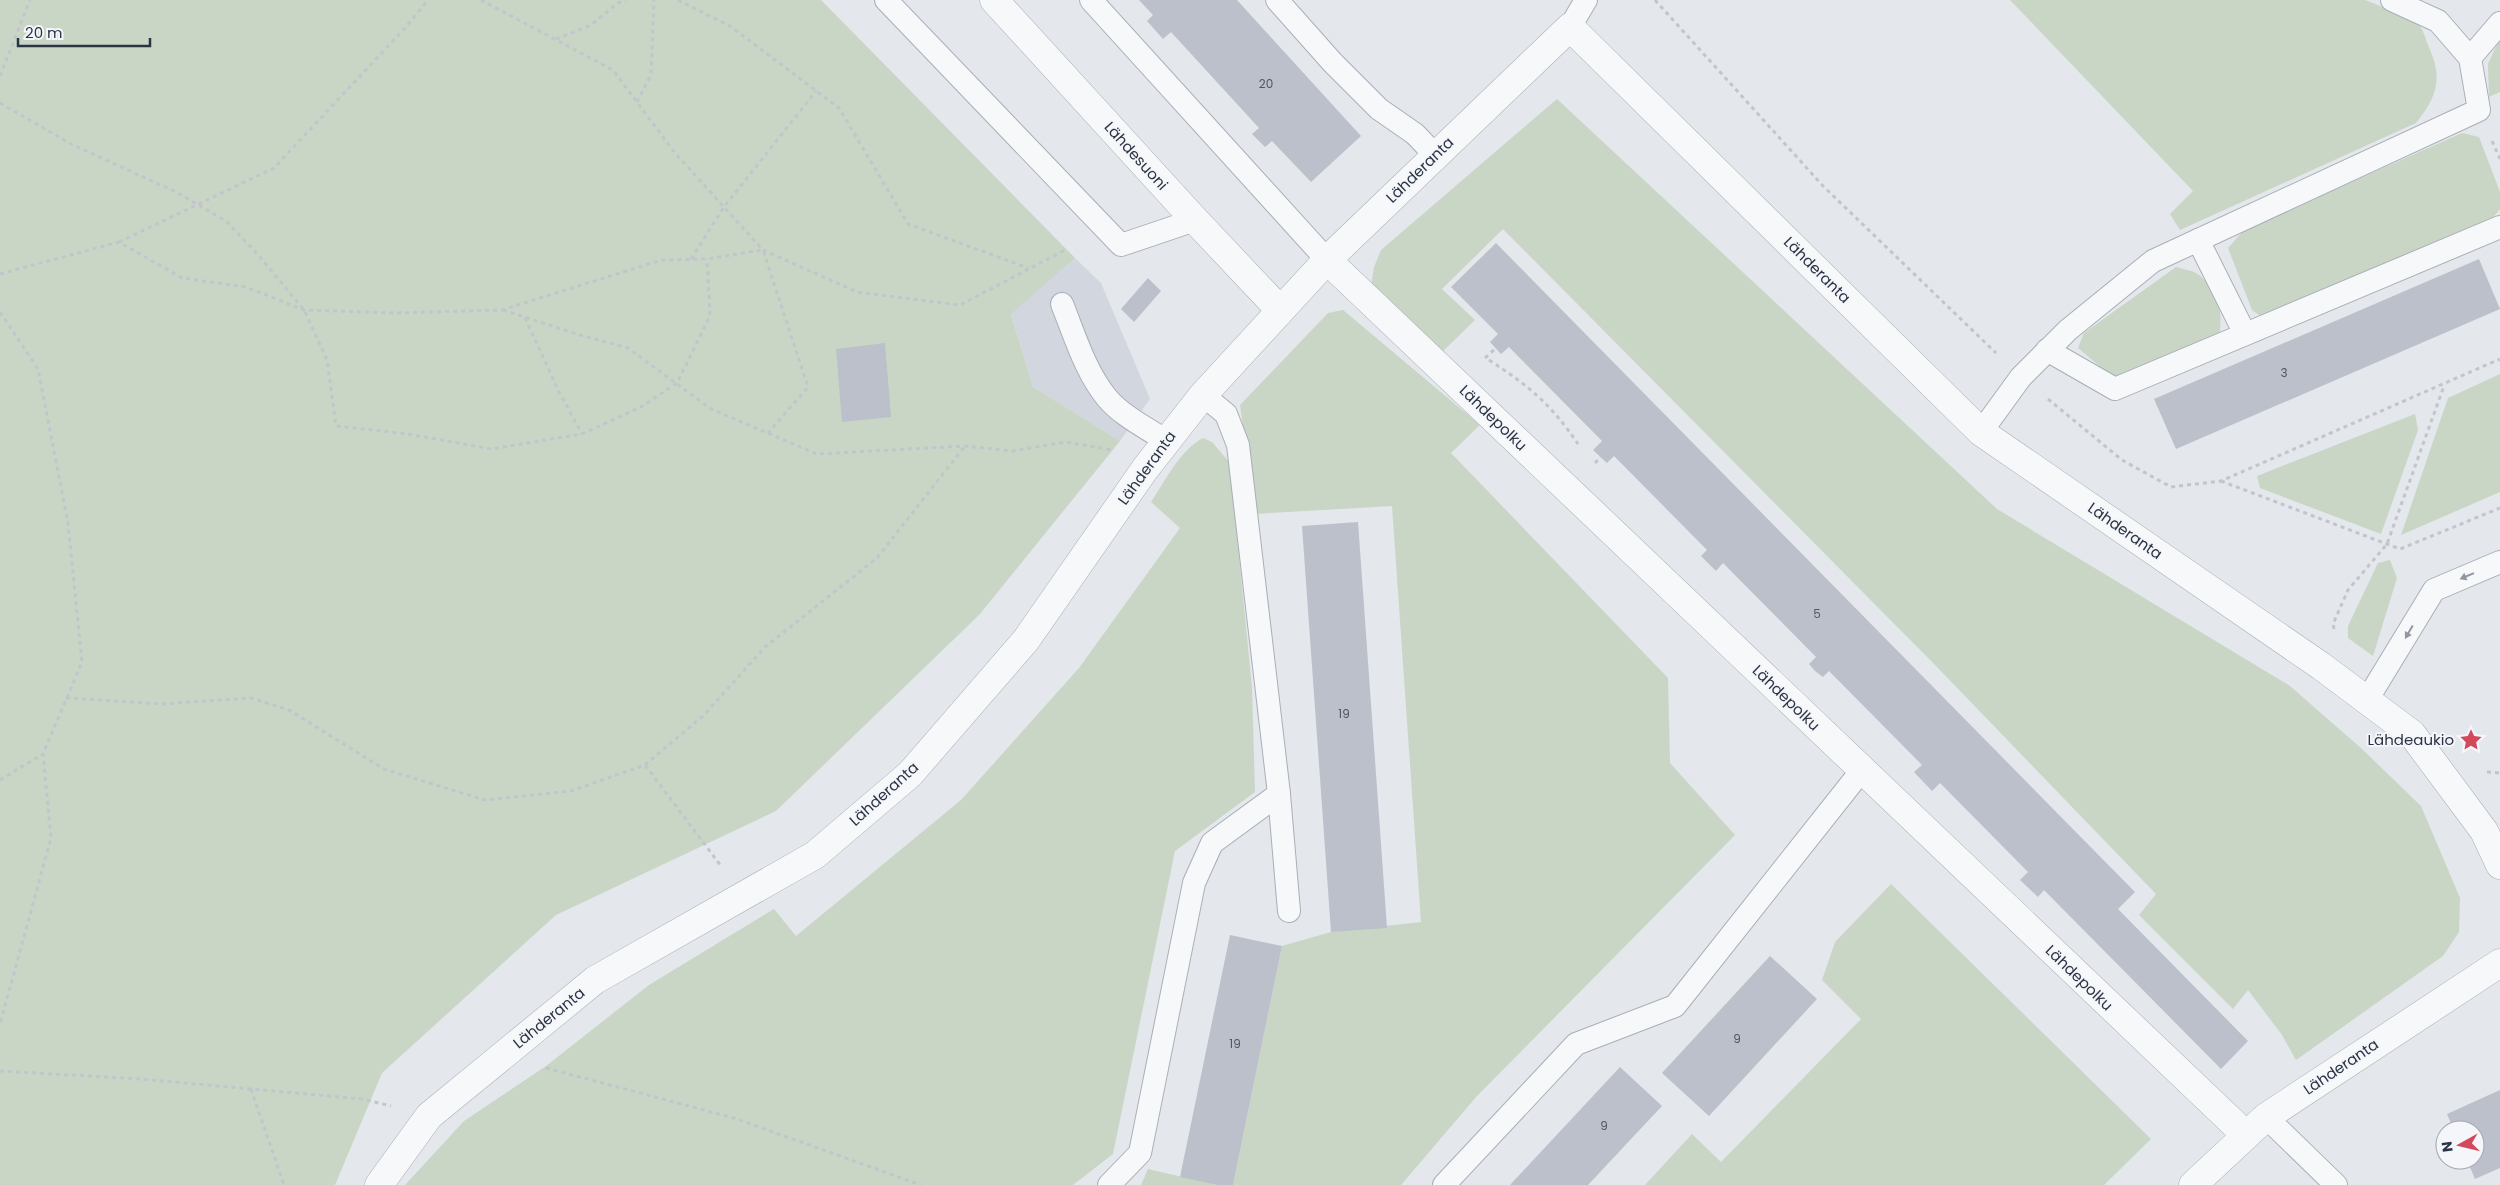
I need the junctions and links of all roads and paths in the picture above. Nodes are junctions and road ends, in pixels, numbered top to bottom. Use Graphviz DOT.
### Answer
graph roads {
  1 [pos="30,0"];
  2 [pos="428,0"];
  3 [pos="482,0"];
  4 [pos="626,0"];
  5 [pos="654,0"];
  6 [pos="678,0"];
  7 [pos="886,0"];
  8 [pos="994,0"];
  9 [pos="1091,0"];
  10 [pos="1277,0"];
  11 [pos="1586,0"];
  12 [pos="2392,0"];
  13 [pos="2500,23"];
  14 [pos="1570,27"];
  15 [pos="555,39"];
  16 [pos="2470,58"];
  17 [pos="0,76"];
  18 [pos="816,91"];
  19 [pos="637,102"];
  20 [pos="0,103"];
  21 [pos="1435,155"];
  22 [pos="195,204"];
  23 [pos="724,207"];
  24 [pos="1195,220"];
  25 [pos="2500,227"];
  26 [pos="2198,240"];
  27 [pos="119,242"];
  28 [pos="1067,249"];
  29 [pos="763,250"];
  30 [pos="691,259"];
  31 [pos="707,259"];
  32 [pos="1327,260"];
  33 [pos="1029,269"];
  34 [pos="0,274"];
  35 [pos="1062,304"];
  36 [pos="1279,309"];
  37 [pos="304,310"];
  38 [pos="502,310"];
  39 [pos="0,312"];
  40 [pos="524,317"];
  41 [pos="2245,334"];
  42 [pos="2047,350"];
  43 [pos="1486,358"];
  44 [pos="677,383"];
  45 [pos="2444,385"];
  46 [pos="1203,395"];
  47 [pos="1980,432"];
  48 [pos="582,434"];
  49 [pos="768,434"];
  50 [pos="1166,441"];
  51 [pos="965,446"];
  52 [pos="1582,450"];
  53 [pos="1145,469"];
  54 [pos="2221,481"];
  55 [pos="2500,508"];
  56 [pos="2387,544"];
  57 [pos="2500,562"];
  58 [pos="2321,666"];
  59 [pos="66,698"];
  60 [pos="2367,700"];
  61 [pos="42,754"];
  62 [pos="645,766"];
  63 [pos="1862,770"];
  64 [pos="0,780"];
  65 [pos="1279,794"];
  66 [pos="2500,865"];
  67 [pos="726,873"];
  68 [pos="1289,911"];
  69 [pos="2500,963"];
  70 [pos="0,1024"];
  71 [pos="502,1057"];
  72 [pos="0,1071"];
  73 [pos="251,1089"];
  74 [pos="391,1114"];
  75 [pos="2266,1117"];
  76 [pos="2246,1135"];
  77 [pos="284,1185"];
  78 [pos="379,1185"];
  79 [pos="921,1185"];
  80 [pos="1109,1185"];
  81 [pos="1444,1185"];
  82 [pos="2193,1185"];
  83 [pos="2336,1185"];
  1 -- 17 [label="path"];
  2 -- 22 [label="path"];
  3 -- 15 [label="path"];
  4 -- 15 [label="path"];
  5 -- 19 [label="path"];
  6 -- 18 [label="path"];
  7 -- 24 [label="lane"];
  8 -- 24 [label="street, Lähdesuoni"];
  9 -- 32 [label="lane"];
  10 -- 21 [label="lane"];
  11 -- 14 [label="lane"];
  12 -- 16 [label="lane"];
  13 -- 16 [label="lane"];
  14 -- 21 [label="street, Lähderanta"];
  14 -- 47 [label="street, Lähderanta"];
  15 -- 19 [label="path"];
  16 -- 26 [label="lane"];
  18 -- 23 [label="path"];
  18 -- 33 [label="path"];
  19 -- 23 [label="path"];
  20 -- 22 [label="path"];
  21 -- 32 [label="street, Lähderanta"];
  22 -- 27 [label="path"];
  22 -- 37 [label="path"];
  23 -- 29 [label="path"];
  23 -- 30 [label="path"];
  24 -- 36 [label="street, Lähdesuoni"];
  25 -- 41 [label="lane"];
  26 -- 41 [label="lane"];
  26 -- 42 [label="lane"];
  27 -- 34 [label="path"];
  27 -- 37 [label="path"];
  28 -- 33 [label="path"];
  29 -- 31 [label="path"];
  29 -- 33 [label="path"];
  29 -- 49 [label="path"];
  30 -- 31 [label="path"];
  30 -- 38 [label="path"];
  31 -- 44 [label="path"];
  32 -- 36 [label="street, Lähderanta"];
  32 -- 63 [label="street, Lähdepolku"];
  35 -- 50 [label="lane"];
  36 -- 46 [label="street, Lähderanta"];
  37 -- 38 [label="path"];
  37 -- 48 [label="path"];
  38 -- 40 [label="path"];
  39 -- 59 [label="path"];
  40 -- 44 [label="path"];
  40 -- 48 [label="path"];
  41 -- 42 [label="lane"];
  42 -- 47 [label="lane"];
  43 -- 52 [label="path"];
  44 -- 48 [label="path"];
  44 -- 49 [label="path"];
  45 -- 56 [label="path"];
  46 -- 50 [label="street, Lähderanta"];
  46 -- 65 [label="lane"];
  47 -- 58 [label="street, Lähderanta"];
  49 -- 51 [label="path"];
  50 -- 53 [label="street, Lähderanta"];
  51 -- 53 [label="path"];
  51 -- 62 [label="path"];
  53 -- 71 [label="street, Lähderanta"];
  54 -- 56 [label="path"];
  55 -- 56 [label="path"];
  56 -- 58 [label="path"];
  57 -- 60 [label="lane, one-way"];
  58 -- 60 [label="street, Lähderanta"];
  59 -- 61 [label="path"];
  59 -- 62 [label="path"];
  60 -- 66 [label="street, Lähderanta"];
  61 -- 64 [label="path"];
  61 -- 70 [label="path"];
  62 -- 67 [label="path"];
  63 -- 76 [label="street, Lähdepolku"];
  63 -- 81 [label="lane"];
  65 -- 68 [label="lane"];
  65 -- 80 [label="lane"];
  69 -- 75 [label="street, Lähderanta"];
  71 -- 78 [label="street, Lähderanta"];
  71 -- 79 [label="path"];
  72 -- 73 [label="path"];
  73 -- 74 [label="path"];
  73 -- 77 [label="path"];
  75 -- 76 [label="street, Lähderanta"];
  75 -- 83 [label="lane"];
  76 -- 82 [label="street, Lähderanta"];
}
